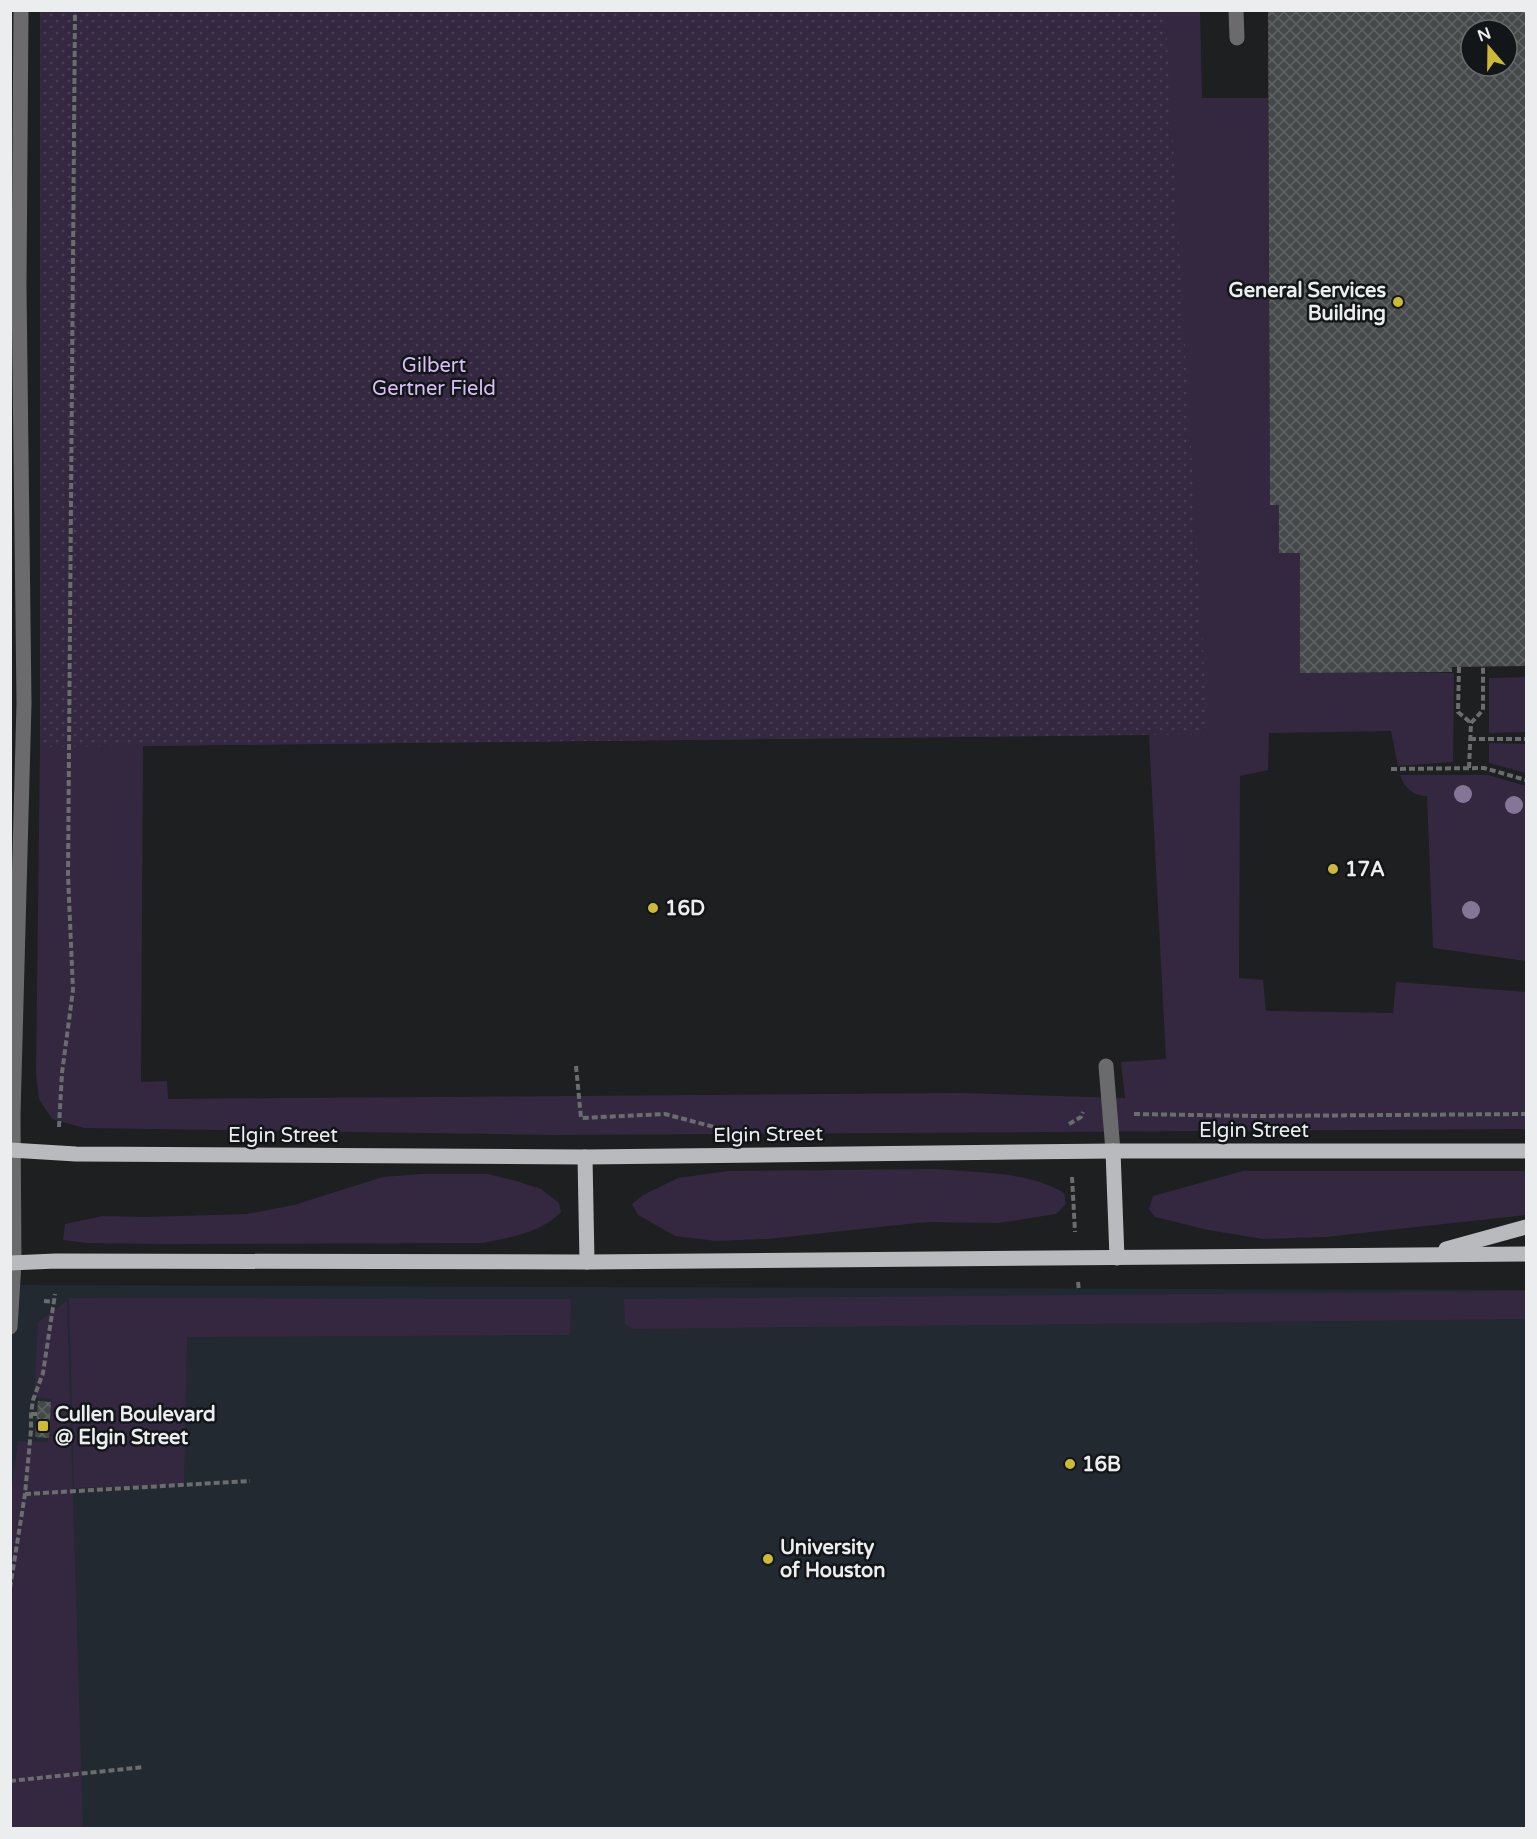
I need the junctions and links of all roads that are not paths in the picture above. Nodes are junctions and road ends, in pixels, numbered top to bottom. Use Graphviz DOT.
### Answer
graph roads {
  1 [pos="21,10"];
  2 [pos="1236,10"];
  3 [pos="1237,38"];
  4 [pos="15,286"];
  5 [pos="17,703"];
  6 [pos="1106,1066"];
  7 [pos="12,1150"];
  8 [pos="1527,1151"];
  9 [pos="1113,1152"];
  10 [pos="585,1157"];
  11 [pos="1527,1227"];
  12 [pos="1429,1254"];
  13 [pos="1527,1254"];
  14 [pos="1117,1258"];
  15 [pos="587,1262"];
  16 [pos="12,1263"];
  17 [pos="10,1327"];
  1 -- 4 [label="street"];
  2 -- 3 [label="street"];
  4 -- 5 [label="street"];
  5 -- 7 [label="street"];
  6 -- 9 [label="street"];
  7 -- 10 [label="main road, Elgin Street"];
  7 -- 16 [label="street"];
  8 -- 9 [label="main road, Elgin Street"];
  9 -- 10 [label="main road, Elgin Street"];
  9 -- 14 [label="main road"];
  10 -- 15 [label="main road"];
  11 -- 12 [label="main road"];
  12 -- 13 [label="main road"];
  12 -- 14 [label="main road"];
  14 -- 15 [label="main road"];
  15 -- 16 [label="main road"];
  16 -- 17 [label="street"];
}
